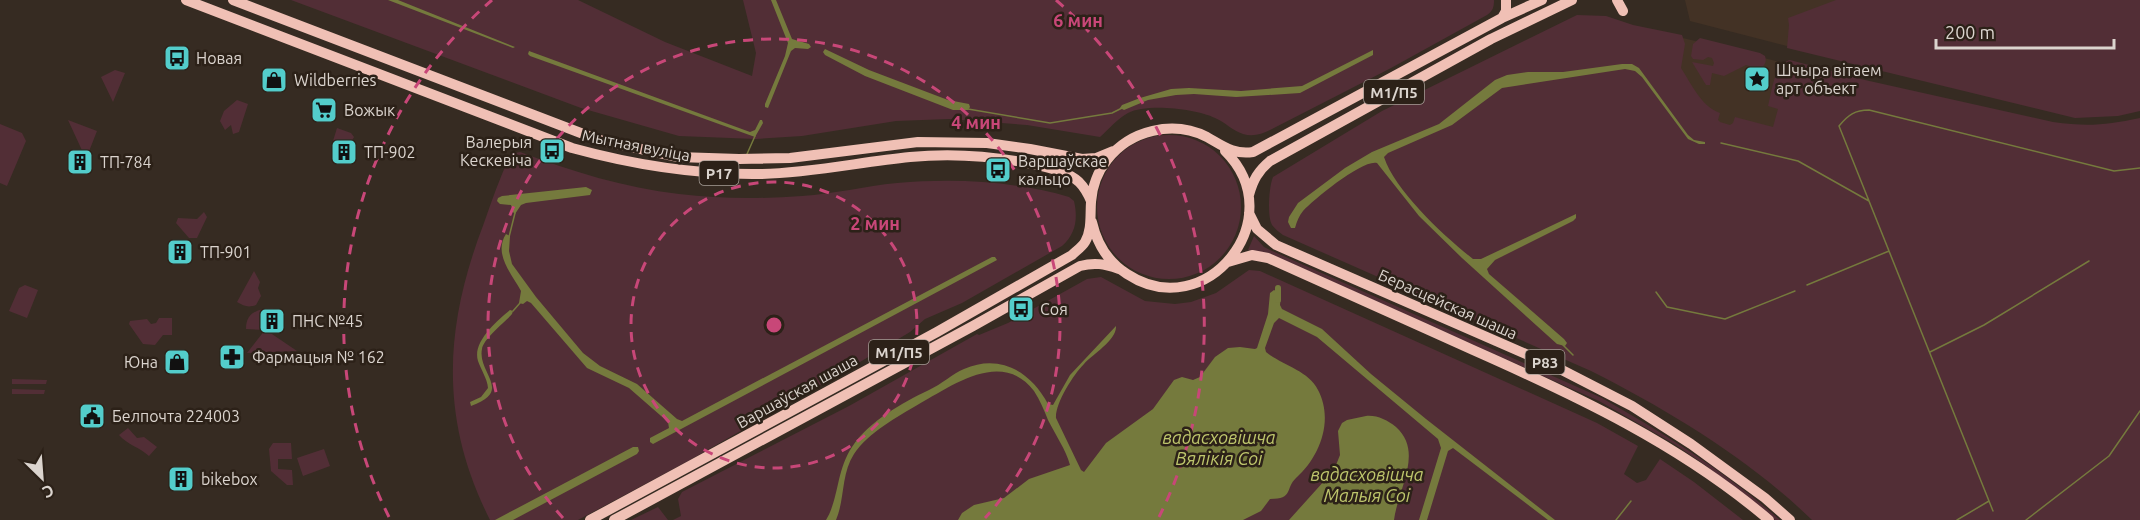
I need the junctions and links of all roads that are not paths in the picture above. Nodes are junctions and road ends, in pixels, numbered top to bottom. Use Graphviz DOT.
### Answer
graph roads {
  1 [pos="186,0"];
  2 [pos="233,0"];
  3 [pos="1506,0"];
  4 [pos="1542,0"];
  5 [pos="1572,0"];
  6 [pos="1617,0"];
  7 [pos="1526,3"];
  8 [pos="1623,11"];
  9 [pos="1502,18"];
  10 [pos="1519,25"];
  11 [pos="1220,146"];
  12 [pos="1118,148"];
  13 [pos="1249,195"];
  14 [pos="1091,201"];
  15 [pos="1250,213"];
  16 [pos="1091,217"];
  17 [pos="1228,262"];
  18 [pos="1119,270"];
  19 [pos="590,520"];
  20 [pos="614,520"];
  21 [pos="1769,520"];
  22 [pos="1790,520"];
  1 -- 14 [label="highway, Мытная вуліца / Р17"];
  2 -- 12 [label="highway, Мытная вуліца / Р17"];
  3 -- 9 [label="highway"];
  4 -- 7 [label="highway, Варшаўская шаша / М1/П5"];
  5 -- 10 [label="highway, Варшаўская шаша / М1/П5"];
  6 -- 8 [label="highway"];
  7 -- 9 [label="highway, Варшаўская шаша / М1/П5"];
  7 -- 10 [label="highway"];
  9 -- 11 [label="highway, Варшаўская шаша / М1/П5"];
  10 -- 13 [label="highway, Варшаўская шаша / М1/П5"];
  11 -- 12 [label="highway, Варшаўская шаша / М1/П5"];
  11 -- 13 [label="highway, Варшаўская шаша / М1/П5"];
  12 -- 14 [label="highway, Варшаўская шаша / М1/П5"];
  13 -- 15 [label="highway, Варшаўская шаша / М1/П5"];
  14 -- 16 [label="highway, Варшаўская шаша / М1/П5"];
  15 -- 17 [label="highway, Варшаўская шаша / М1/П5"];
  15 -- 22 [label="highway, Берасцейская шаша / Р83"];
  16 -- 18 [label="highway, Варшаўская шаша / М1/П5"];
  16 -- 19 [label="highway, Варшаўская шаша / М1/П5"];
  17 -- 18 [label="highway, Варшаўская шаша / М1/П5"];
  17 -- 21 [label="highway, Берасцейская шаша / Р83"];
  18 -- 20 [label="highway, Варшаўская шаша / М1/П5"];
}
